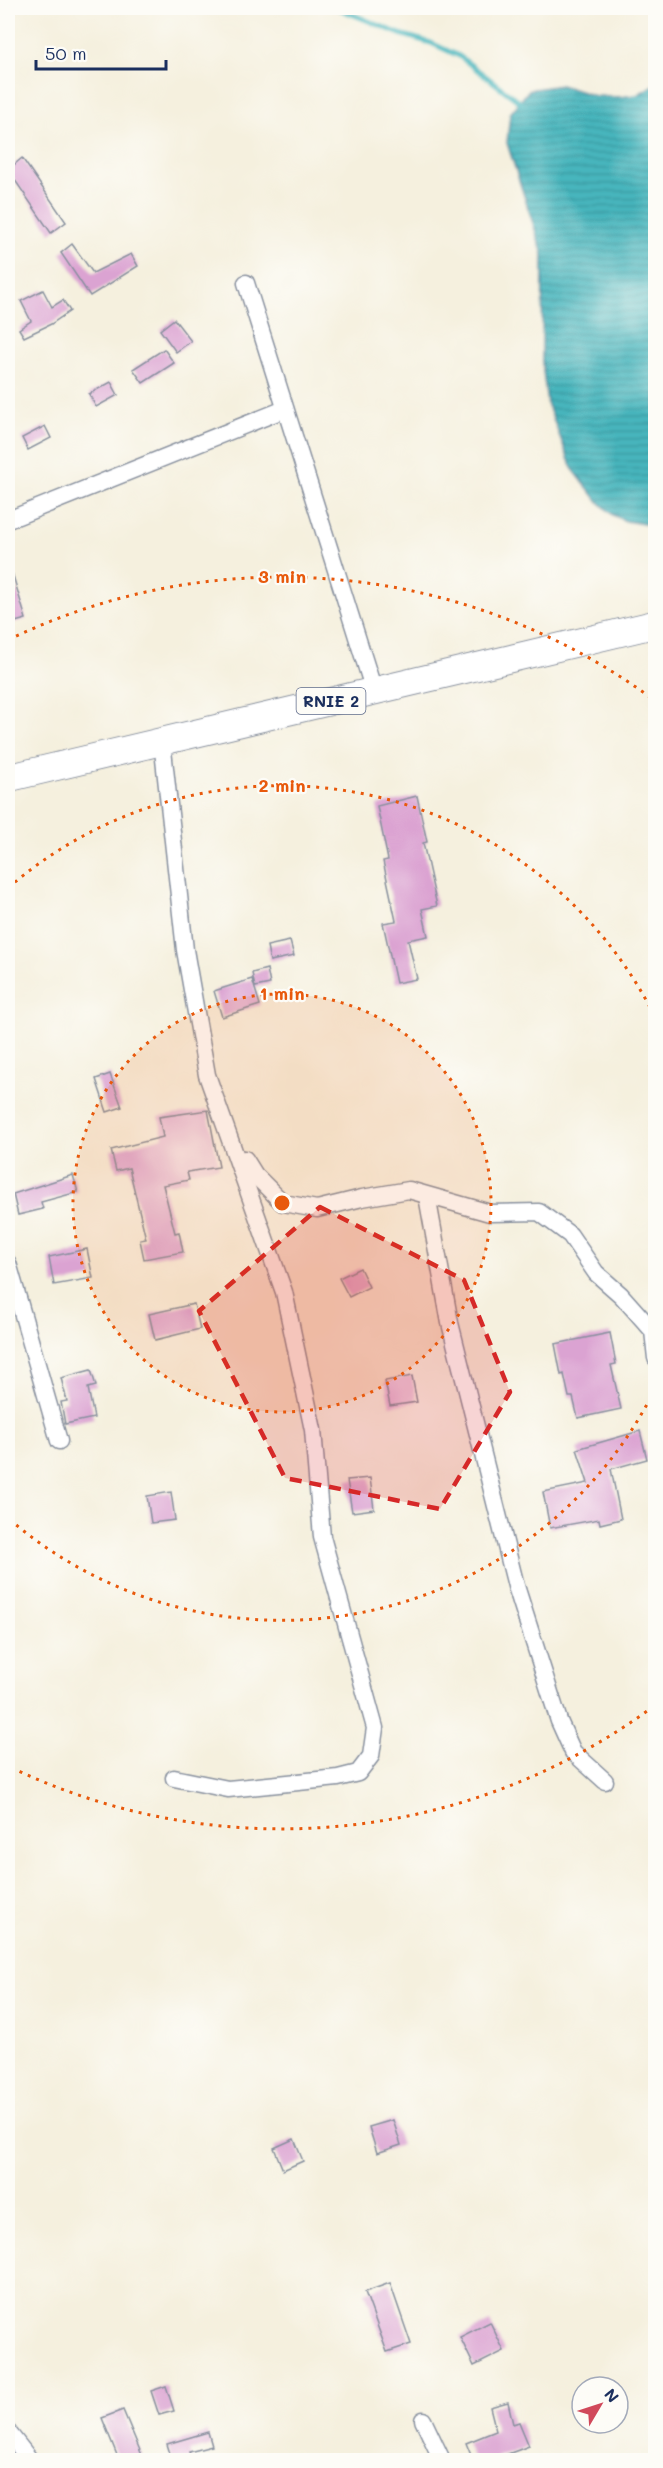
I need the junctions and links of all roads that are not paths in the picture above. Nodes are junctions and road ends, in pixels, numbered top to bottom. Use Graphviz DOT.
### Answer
graph roads {
  1 [pos="246,283"];
  2 [pos="285,409"];
  3 [pos="8,520"];
  4 [pos="656,624"];
  5 [pos="374,691"];
  6 [pos="162,741"];
  7 [pos="8,778"];
  8 [pos="232,1141"];
  9 [pos="427,1196"];
  10 [pos="8,1263"];
  11 [pos="656,1358"];
  12 [pos="59,1441"];
  13 [pos="174,1778"];
  14 [pos="605,1781"];
  15 [pos="423,2420"];
  16 [pos="8,2432"];
  17 [pos="30,2460"];
  18 [pos="442,2460"];
  1 -- 2 [label="street"];
  2 -- 3 [label="street"];
  2 -- 5 [label="street"];
  4 -- 5 [label="main road, RNIE 2"];
  5 -- 6 [label="main road, RNIE 2"];
  6 -- 7 [label="main road, RNIE 2"];
  6 -- 8 [label="street"];
  8 -- 9 [label="street"];
  8 -- 13 [label="street"];
  9 -- 11 [label="street"];
  9 -- 14 [label="street"];
  10 -- 12 [label="street"];
  15 -- 18 [label="street"];
  16 -- 17 [label="street"];
}
